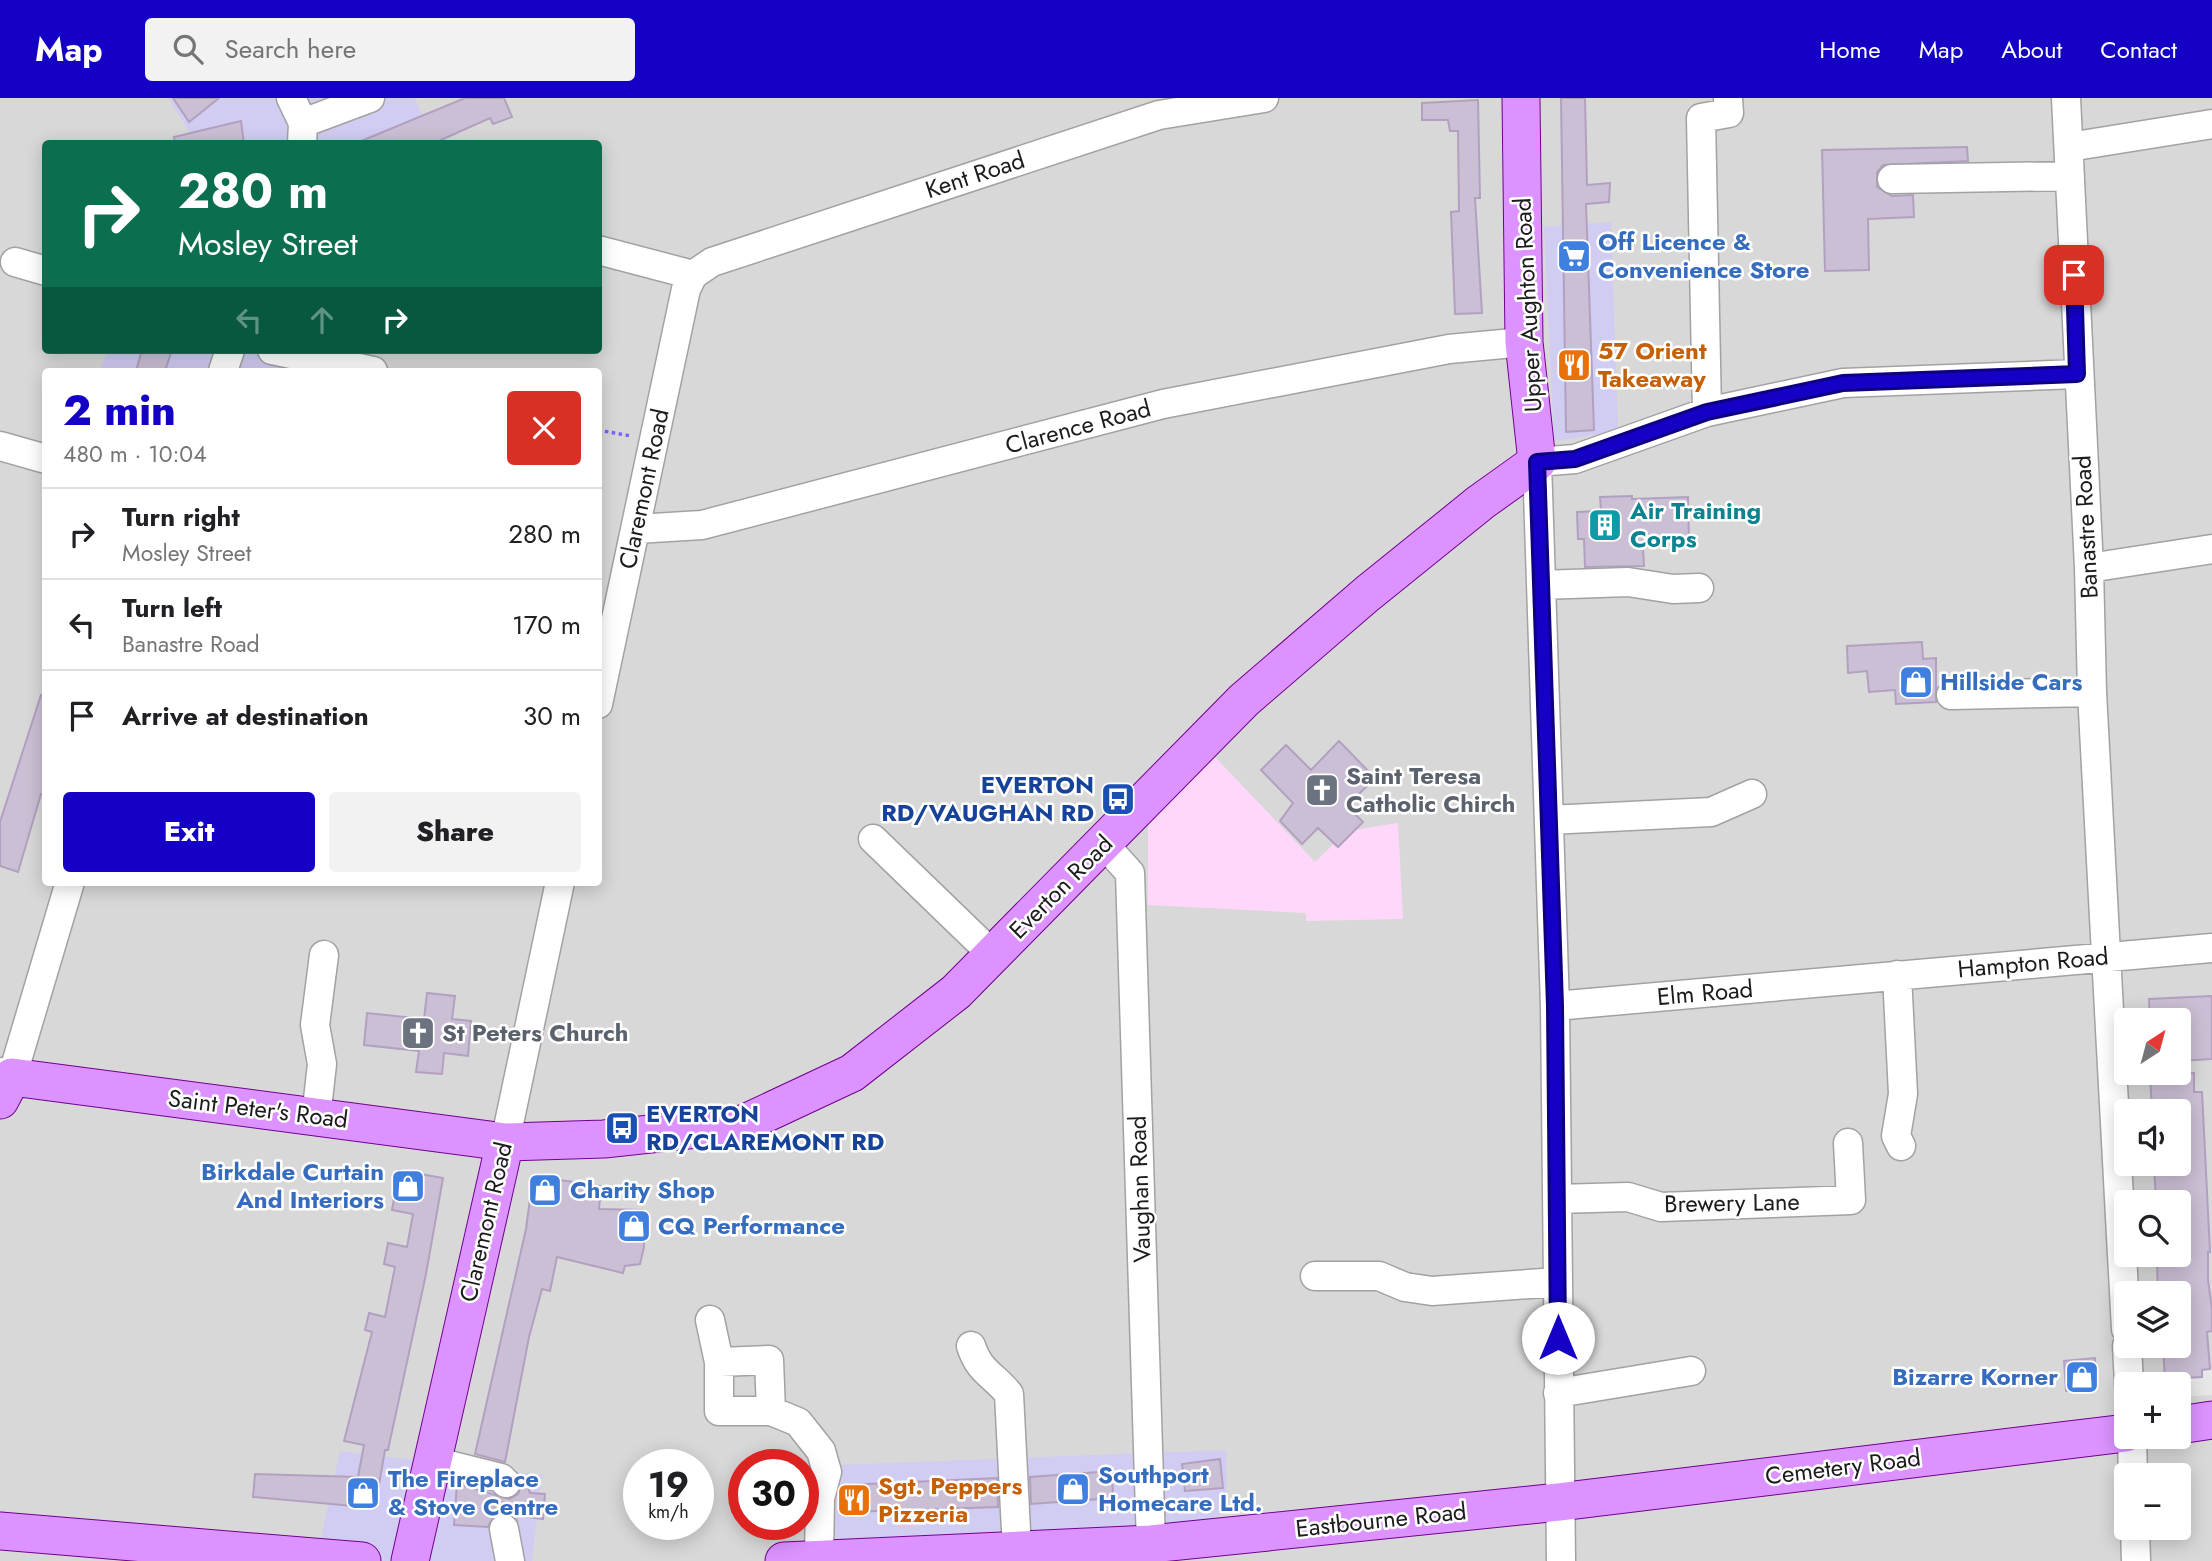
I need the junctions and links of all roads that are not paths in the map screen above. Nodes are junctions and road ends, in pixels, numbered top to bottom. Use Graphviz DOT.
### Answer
graph roads {
  1 [pos="291,98"];
  2 [pos="370,98"];
  3 [pos="1264,98"];
  4 [pos="1521,98"];
  5 [pos="1728,98"];
  6 [pos="2066,98"];
  7 [pos="2212,124"];
  8 [pos="302,134"];
  9 [pos="2069,147"];
  10 [pos="2070,176"];
  11 [pos="1892,179"];
  12 [pos="602,251"];
  13 [pos="15,262"];
  14 [pos="42,270"];
  15 [pos="693,275"];
  16 [pos="1524,342"];
  17 [pos="291,354"];
  18 [pos="359,368"];
  19 [pos="2077,374"];
  20 [pos="1707,412"];
  21 [pos="0,446"];
  22 [pos="42,458"];
  23 [pos="1537,462"];
  24 [pos="636,529"];
  25 [pos="2211,553"];
  26 [pos="2089,568"];
  27 [pos="1541,585"];
  28 [pos="1699,588"];
  29 [pos="605,646"];
  30 [pos="602,671"];
  31 [pos="2092,692"];
  32 [pos="1951,695"];
  33 [pos="1752,794"];
  34 [pos="1549,820"];
  35 [pos="873,839"];
  36 [pos="1104,844"];
  37 [pos="68,886"];
  38 [pos="559,886"];
  39 [pos="2212,948"];
  40 [pos="324,955"];
  41 [pos="993,955"];
  42 [pos="2105,956"];
  43 [pos="1897,975"];
  44 [pos="1855,979"];
  45 [pos="1555,1006"];
  46 [pos="4,1083"];
  47 [pos="316,1117"];
  48 [pos="505,1142"];
  49 [pos="1848,1143"];
  50 [pos="1901,1146"];
  51 [pos="1557,1199"];
  52 [pos="1315,1276"];
  53 [pos="2123,1281"];
  54 [pos="1558,1282"];
  55 [pos="709,1320"];
  56 [pos="971,1346"];
  57 [pos="719,1362"];
  58 [pos="1691,1371"];
  59 [pos="1558,1393"];
  60 [pos="771,1411"];
  61 [pos="2212,1420"];
  62 [pos="2191,1423"];
  63 [pos="2114,1434"];
  64 [pos="433,1461"];
  65 [pos="506,1483"];
  66 [pos="1559,1502"];
  67 [pos="504,1529"];
  68 [pos="0,1531"];
  69 [pos="2135,1540"];
  70 [pos="1152,1544"];
  71 [pos="1017,1550"];
  72 [pos="802,1560"];
  73 [pos="362,1561"];
  74 [pos="410,1561"];
  75 [pos="510,1561"];
  76 [pos="1561,1561"];
  77 [pos="2136,1561"];
  1 -- 8 [label="street"];
  2 -- 8 [label="street"];
  3 -- 15 [label="street, Kent Road"];
  4 -- 16 [label="main road, Upper Aughton Road"];
  5 -- 20 [label="street"];
  6 -- 9 [label="street, Banastre Road"];
  7 -- 9 [label="street"];
  9 -- 10 [label="street, Banastre Road"];
  10 -- 11 [label="street"];
  10 -- 19 [label="street, Banastre Road"];
  12 -- 15 [label="street"];
  13 -- 14 [label="street"];
  15 -- 24 [label="street, Claremont Road"];
  16 -- 23 [label="main road, Upper Aughton Road"];
  16 -- 24 [label="street, Clarence Road"];
  17 -- 18 [label="street"];
  19 -- 20 [label="street"];
  19 -- 26 [label="street, Banastre Road"];
  20 -- 23 [label="street"];
  21 -- 22 [label="street"];
  23 -- 27 [label="street, Upper Aughton Road"];
  23 -- 36 [label="main road, Everton Road"];
  24 -- 29 [label="street, Claremont Road"];
  25 -- 26 [label="street"];
  26 -- 31 [label="street, Banastre Road"];
  27 -- 28 [label="street"];
  27 -- 34 [label="street, Upper Aughton Road"];
  29 -- 30 [label="street, Claremont Road"];
  31 -- 32 [label="street"];
  31 -- 42 [label="street, Banastre Road"];
  33 -- 34 [label="street"];
  34 -- 45 [label="street, Upper Aughton Road"];
  35 -- 41 [label="street"];
  36 -- 41 [label="main road, Everton Road"];
  36 -- 70 [label="street, Vaughan Road"];
  37 -- 46 [label="street"];
  38 -- 48 [label="street, Claremont Road"];
  39 -- 42 [label="street, Hampton Road"];
  40 -- 47 [label="street"];
  41 -- 48 [label="main road, Everton Road"];
  42 -- 43 [label="street, Hampton Road"];
  42 -- 53 [label="street, Banastre Road"];
  43 -- 44 [label="street, Hampton Road"];
  43 -- 50 [label="street"];
  44 -- 45 [label="street, Elm Road"];
  45 -- 51 [label="street, Upper Aughton Road"];
  46 -- 47 [label="main road, Saint Peter's Road"];
  47 -- 48 [label="main road, Saint Peter's Road"];
  48 -- 64 [label="main road, Claremont Road"];
  49 -- 51 [label="street, Brewery Lane"];
  51 -- 54 [label="street, Upper Aughton Road"];
  52 -- 54 [label="street"];
  54 -- 59 [label="street, Upper Aughton Road"];
  55 -- 57 [label="street"];
  56 -- 71 [label="street"];
  57 -- 60 [label="street"];
  57 -- 60 [label="street"];
  58 -- 59 [label="street"];
  59 -- 66 [label="street, Upper Aughton Road"];
  60 -- 72 [label="street"];
  61 -- 62 [label="main road"];
  63 -- 66 [label="main road, Cemetery Road"];
  64 -- 65 [label="street"];
  64 -- 74 [label="main road, Claremont Road"];
  66 -- 70 [label="main road, Eastbourne Road"];
  66 -- 76 [label="street, Upper Aughton Road"];
  67 -- 75 [label="street"];
  68 -- 73 [label="main road"];
  69 -- 77 [label="street"];
  70 -- 71 [label="main road, Eastbourne Road"];
  71 -- 72 [label="main road, Eastbourne Road"];
}
